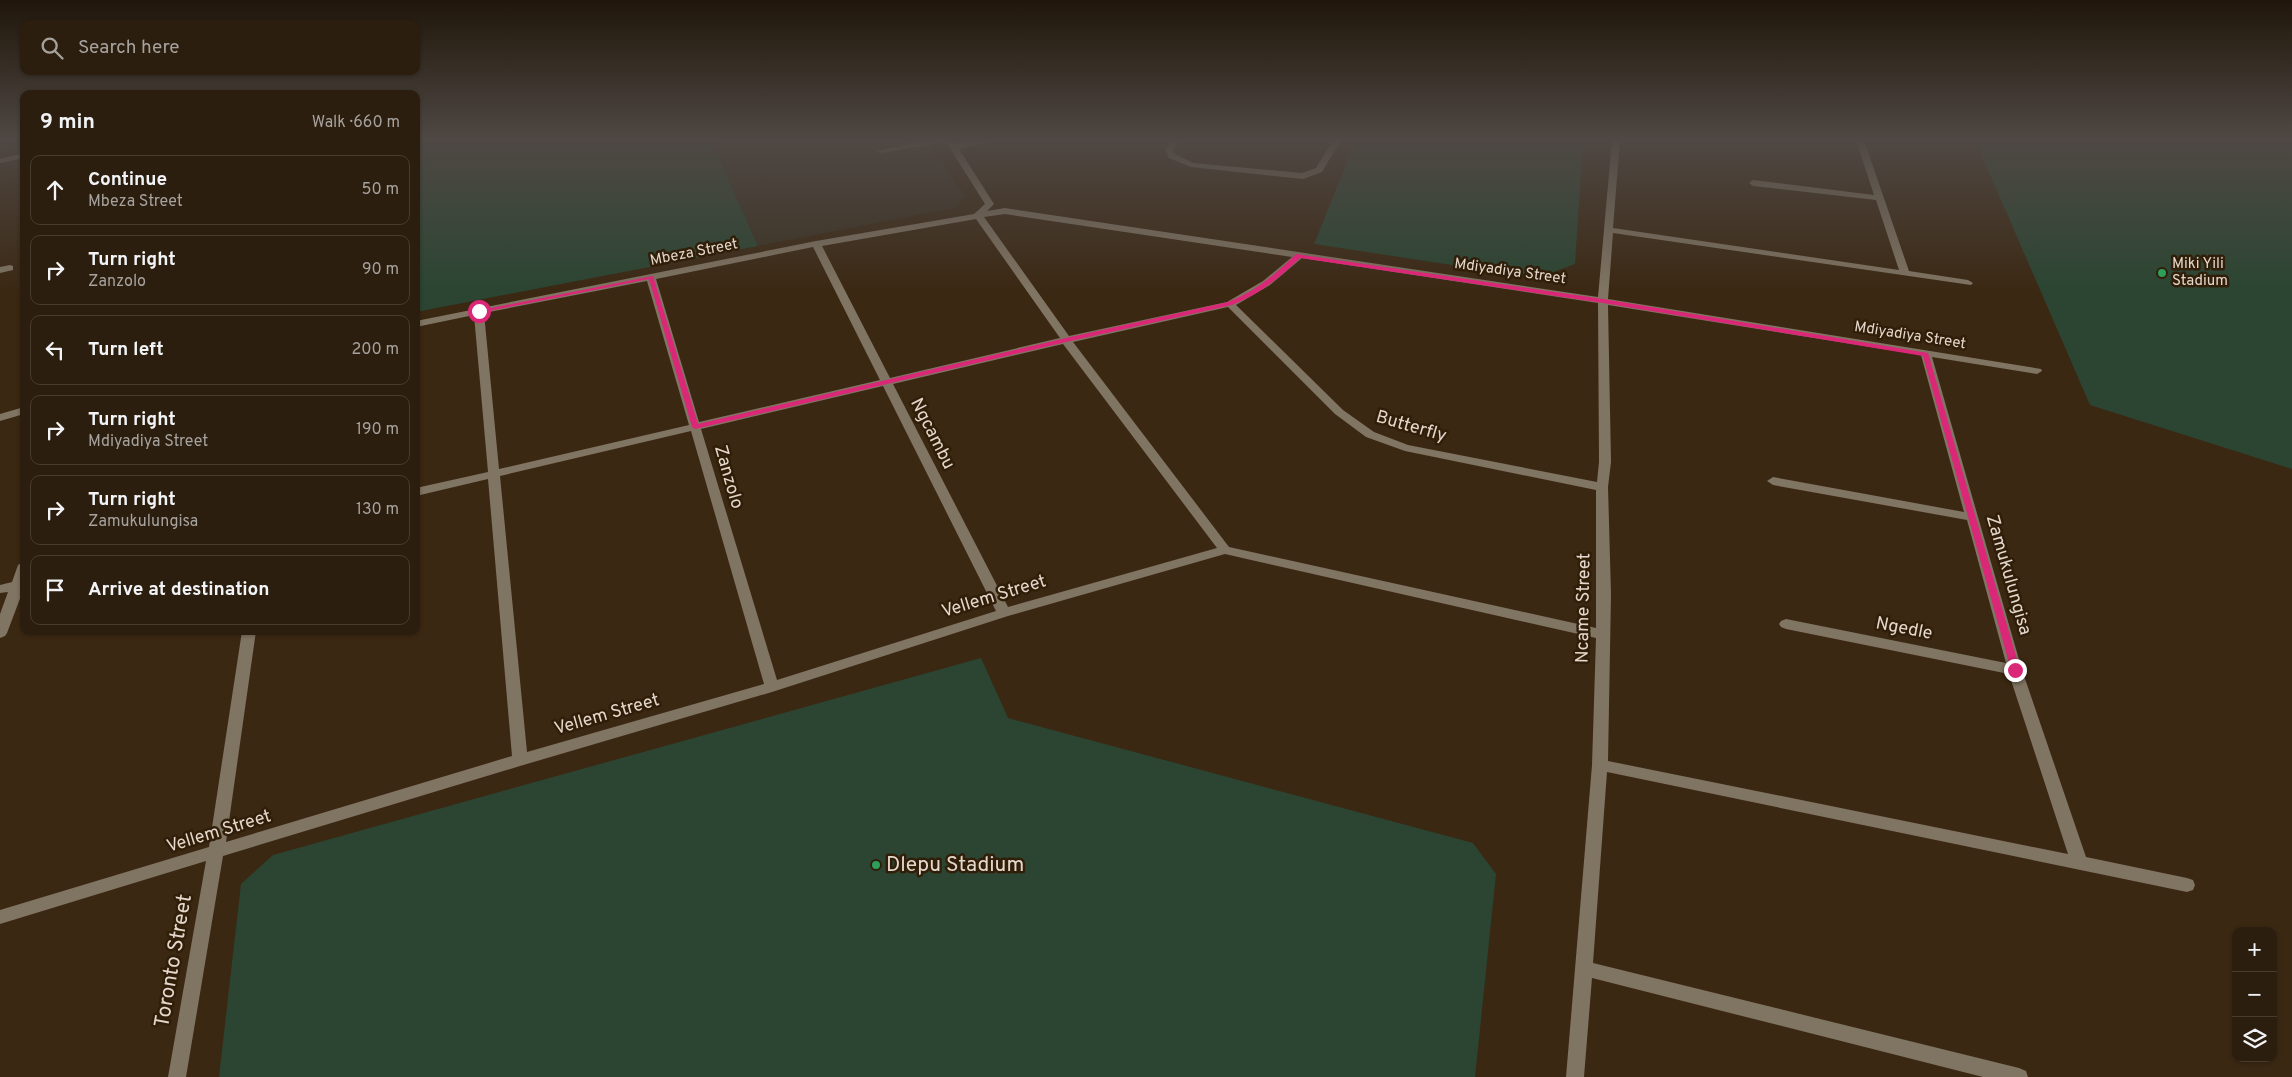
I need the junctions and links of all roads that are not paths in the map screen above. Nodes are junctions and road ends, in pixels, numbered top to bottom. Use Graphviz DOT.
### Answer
graph roads {
  1 [pos="981,190"];
  2 [pos="1612,190"];
  3 [pos="1814,190"];
  4 [pos="1876,190"];
  5 [pos="1878,198"];
  6 [pos="978,215"];
  7 [pos="1608,230"];
  8 [pos="816,244"];
  9 [pos="1299,256"];
  10 [pos="1904,272"];
  11 [pos="651,277"];
  12 [pos="1968,283"];
  13 [pos="1603,301"];
  14 [pos="1230,304"];
  15 [pos="479,311"];
  16 [pos="420,323"];
  17 [pos="1066,340"];
  18 [pos="1926,354"];
  19 [pos="2036,371"];
  20 [pos="886,382"];
  21 [pos="20,411"];
  22 [pos="0,418"];
  23 [pos="695,427"];
  24 [pos="493,473"];
  25 [pos="1773,481"];
  26 [pos="1602,487"];
  27 [pos="420,491"];
  28 [pos="1972,517"];
  29 [pos="1225,550"];
  30 [pos="20,584"];
  31 [pos="20,586"];
  32 [pos="0,589"];
  33 [pos="1004,613"];
  34 [pos="1786,624"];
  35 [pos="0,633"];
  36 [pos="1602,634"];
  37 [pos="248,635"];
  38 [pos="2015,670"];
  39 [pos="772,687"];
  40 [pos="520,760"];
  41 [pos="1600,765"];
  42 [pos="216,853"];
  43 [pos="2078,862"];
  44 [pos="2187,885"];
  45 [pos="0,917"];
  46 [pos="1583,968"];
  47 [pos="177,1077"];
  48 [pos="1575,1077"];
  49 [pos="2019,1077"];
  1 -- 6 [label="street"];
  2 -- 7 [label="street, Ncame Street"];
  3 -- 5 [label="street"];
  4 -- 5 [label="street"];
  5 -- 10 [label="street"];
  6 -- 8 [label="street, Mbeza Street"];
  6 -- 9 [label="street, Mdiyadiya Street"];
  6 -- 17 [label="street"];
  7 -- 10 [label="street"];
  7 -- 13 [label="street, Ncame Street"];
  8 -- 11 [label="street, Mbeza Street"];
  8 -- 20 [label="street, Ngcambu"];
  9 -- 13 [label="street, Mdiyadiya Street"];
  9 -- 14 [label="street"];
  10 -- 12 [label="street"];
  11 -- 15 [label="street, Mbeza Street"];
  11 -- 23 [label="street, Zanzolo"];
  13 -- 18 [label="street, Mdiyadiya Street"];
  13 -- 26 [label="street, Ncame Street"];
  14 -- 17 [label="street"];
  14 -- 26 [label="street, Butterfly"];
  15 -- 16 [label="street, Mbeza Street"];
  15 -- 24 [label="street"];
  17 -- 20 [label="street"];
  17 -- 29 [label="street"];
  18 -- 19 [label="street, Mdiyadiya Street"];
  18 -- 28 [label="street, Zamukulungisa"];
  20 -- 23 [label="street"];
  20 -- 33 [label="street, Ngcambu"];
  21 -- 22 [label="street"];
  23 -- 24 [label="street"];
  23 -- 39 [label="street, Zanzolo"];
  24 -- 27 [label="street"];
  24 -- 40 [label="street"];
  25 -- 28 [label="street"];
  26 -- 36 [label="street, Ncame Street"];
  28 -- 38 [label="street, Zamukulungisa"];
  29 -- 33 [label="street, Vellem Street"];
  29 -- 36 [label="street"];
  30 -- 32 [label="street"];
  31 -- 35 [label="street"];
  33 -- 39 [label="street, Vellem Street"];
  34 -- 38 [label="street, Ngedle"];
  36 -- 41 [label="street, Ncame Street"];
  37 -- 42 [label="street, Toronto Street"];
  38 -- 43 [label="street, Zamukulungisa"];
  39 -- 40 [label="street, Vellem Street"];
  40 -- 42 [label="street, Vellem Street"];
  41 -- 43 [label="street"];
  41 -- 46 [label="street, Ncame Street"];
  42 -- 45 [label="street, Vellem Street"];
  42 -- 47 [label="street, Toronto Street"];
  43 -- 44 [label="street"];
  46 -- 48 [label="street, Ncame Street"];
  46 -- 49 [label="street"];
}
